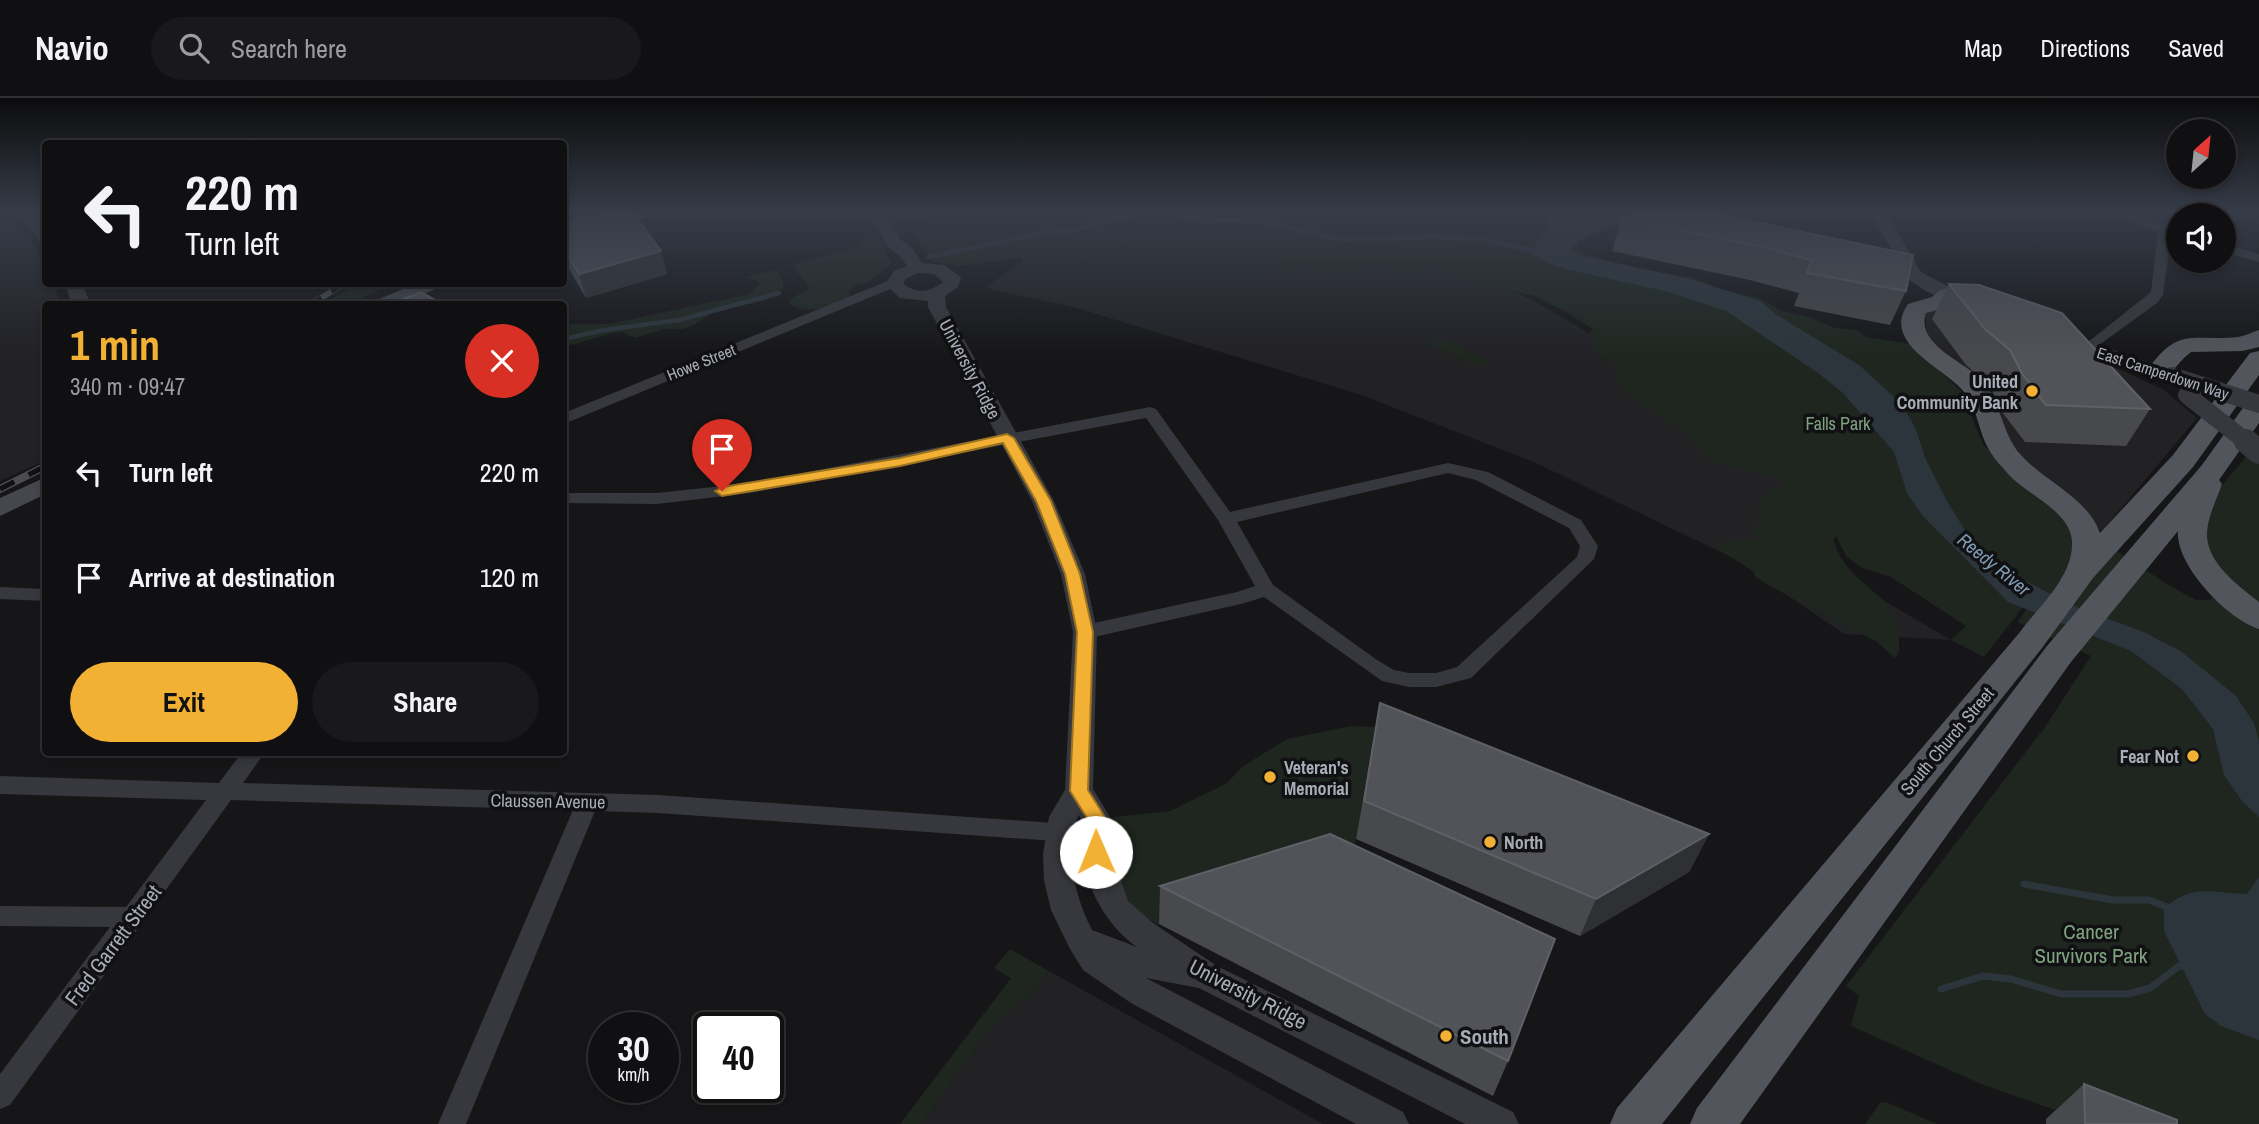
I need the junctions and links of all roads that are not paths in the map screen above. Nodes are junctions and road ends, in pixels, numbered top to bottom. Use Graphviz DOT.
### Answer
graph roads {
  1 [pos="895,261"];
  2 [pos="1906,261"];
  3 [pos="2165,261"];
  4 [pos="906,282"];
  5 [pos="401,287"];
  6 [pos="423,287"];
  7 [pos="1948,295"];
  8 [pos="375,301"];
  9 [pos="391,301"];
  10 [pos="937,301"];
  11 [pos="838,306"];
  12 [pos="1984,311"];
  13 [pos="2046,334"];
  14 [pos="2259,337"];
  15 [pos="2088,349"];
  16 [pos="2259,358"];
  17 [pos="2165,374"];
  18 [pos="2259,404"];
  19 [pos="567,418"];
  20 [pos="1007,438"];
  21 [pos="2259,452"];
  22 [pos="2212,471"];
  23 [pos="42,486"];
  24 [pos="567,498"];
  25 [pos="0,508"];
  26 [pos="1226,519"];
  27 [pos="2077,579"];
  28 [pos="1266,589"];
  29 [pos="0,593"];
  30 [pos="42,595"];
  31 [pos="2259,618"];
  32 [pos="1085,632"];
  33 [pos="2045,647"];
  34 [pos="251,756"];
  35 [pos="0,785"];
  36 [pos="1079,791"];
  37 [pos="224,793"];
  38 [pos="588,802"];
  39 [pos="1061,833"];
  40 [pos="1096,835"];
  41 [pos="0,916"];
  42 [pos="134,917"];
  43 [pos="1081,939"];
  44 [pos="1206,976"];
  45 [pos="0,1096"];
  46 [pos="452,1124"];
  47 [pos="1391,1124"];
  48 [pos="1501,1124"];
  49 [pos="1633,1124"];
  50 [pos="1713,1124"];
  1 -- 4 [label="street"];
  2 -- 7 [label="street"];
  3 -- 15 [label="street"];
  4 -- 10 [label="street, University Ridge"];
  4 -- 10 [label="street"];
  4 -- 11 [label="street, Howe Street"];
  5 -- 8 [label="main road"];
  6 -- 9 [label="main road"];
  7 -- 12 [label="street"];
  7 -- 27 [label="main road"];
  10 -- 20 [label="street, University Ridge"];
  11 -- 19 [label="street, Howe Street"];
  13 -- 15 [label="street, East Camperdown Way"];
  14 -- 17 [label="main road"];
  15 -- 17 [label="street, East Camperdown Way"];
  16 -- 27 [label="main road, South Church Street"];
  17 -- 18 [label="street, East Camperdown Way, bridge"];
  17 -- 21 [label="street, bridge"];
  18 -- 22 [label="main road, South Church Street"];
  20 -- 24 [label="street"];
  20 -- 26 [label="street"];
  20 -- 32 [label="street, University Ridge"];
  22 -- 31 [label="main road"];
  22 -- 33 [label="main road, South Church Street"];
  23 -- 25 [label="main road"];
  26 -- 28 [label="street"];
  26 -- 28 [label="street"];
  27 -- 33 [label="main road, South Church Street"];
  28 -- 32 [label="street"];
  29 -- 30 [label="street"];
  32 -- 36 [label="street, University Ridge"];
  33 -- 49 [label="main road, South Church Street"];
  33 -- 50 [label="main road, South Church Street"];
  34 -- 37 [label="street"];
  35 -- 37 [label="street, Claussen Avenue"];
  36 -- 39 [label="street, University Ridge"];
  36 -- 40 [label="street, University Ridge"];
  37 -- 38 [label="street, Claussen Avenue"];
  37 -- 42 [label="street, Fred Garrett Street"];
  38 -- 39 [label="street, Claussen Avenue"];
  38 -- 46 [label="street"];
  39 -- 40 [label="street, Claussen Avenue"];
  39 -- 43 [label="street, University Ridge"];
  40 -- 44 [label="street, University Ridge"];
  41 -- 42 [label="street"];
  42 -- 45 [label="street, Fred Garrett Street"];
  43 -- 44 [label="street"];
  43 -- 47 [label="street, University Ridge"];
  44 -- 48 [label="street, University Ridge"];
}
